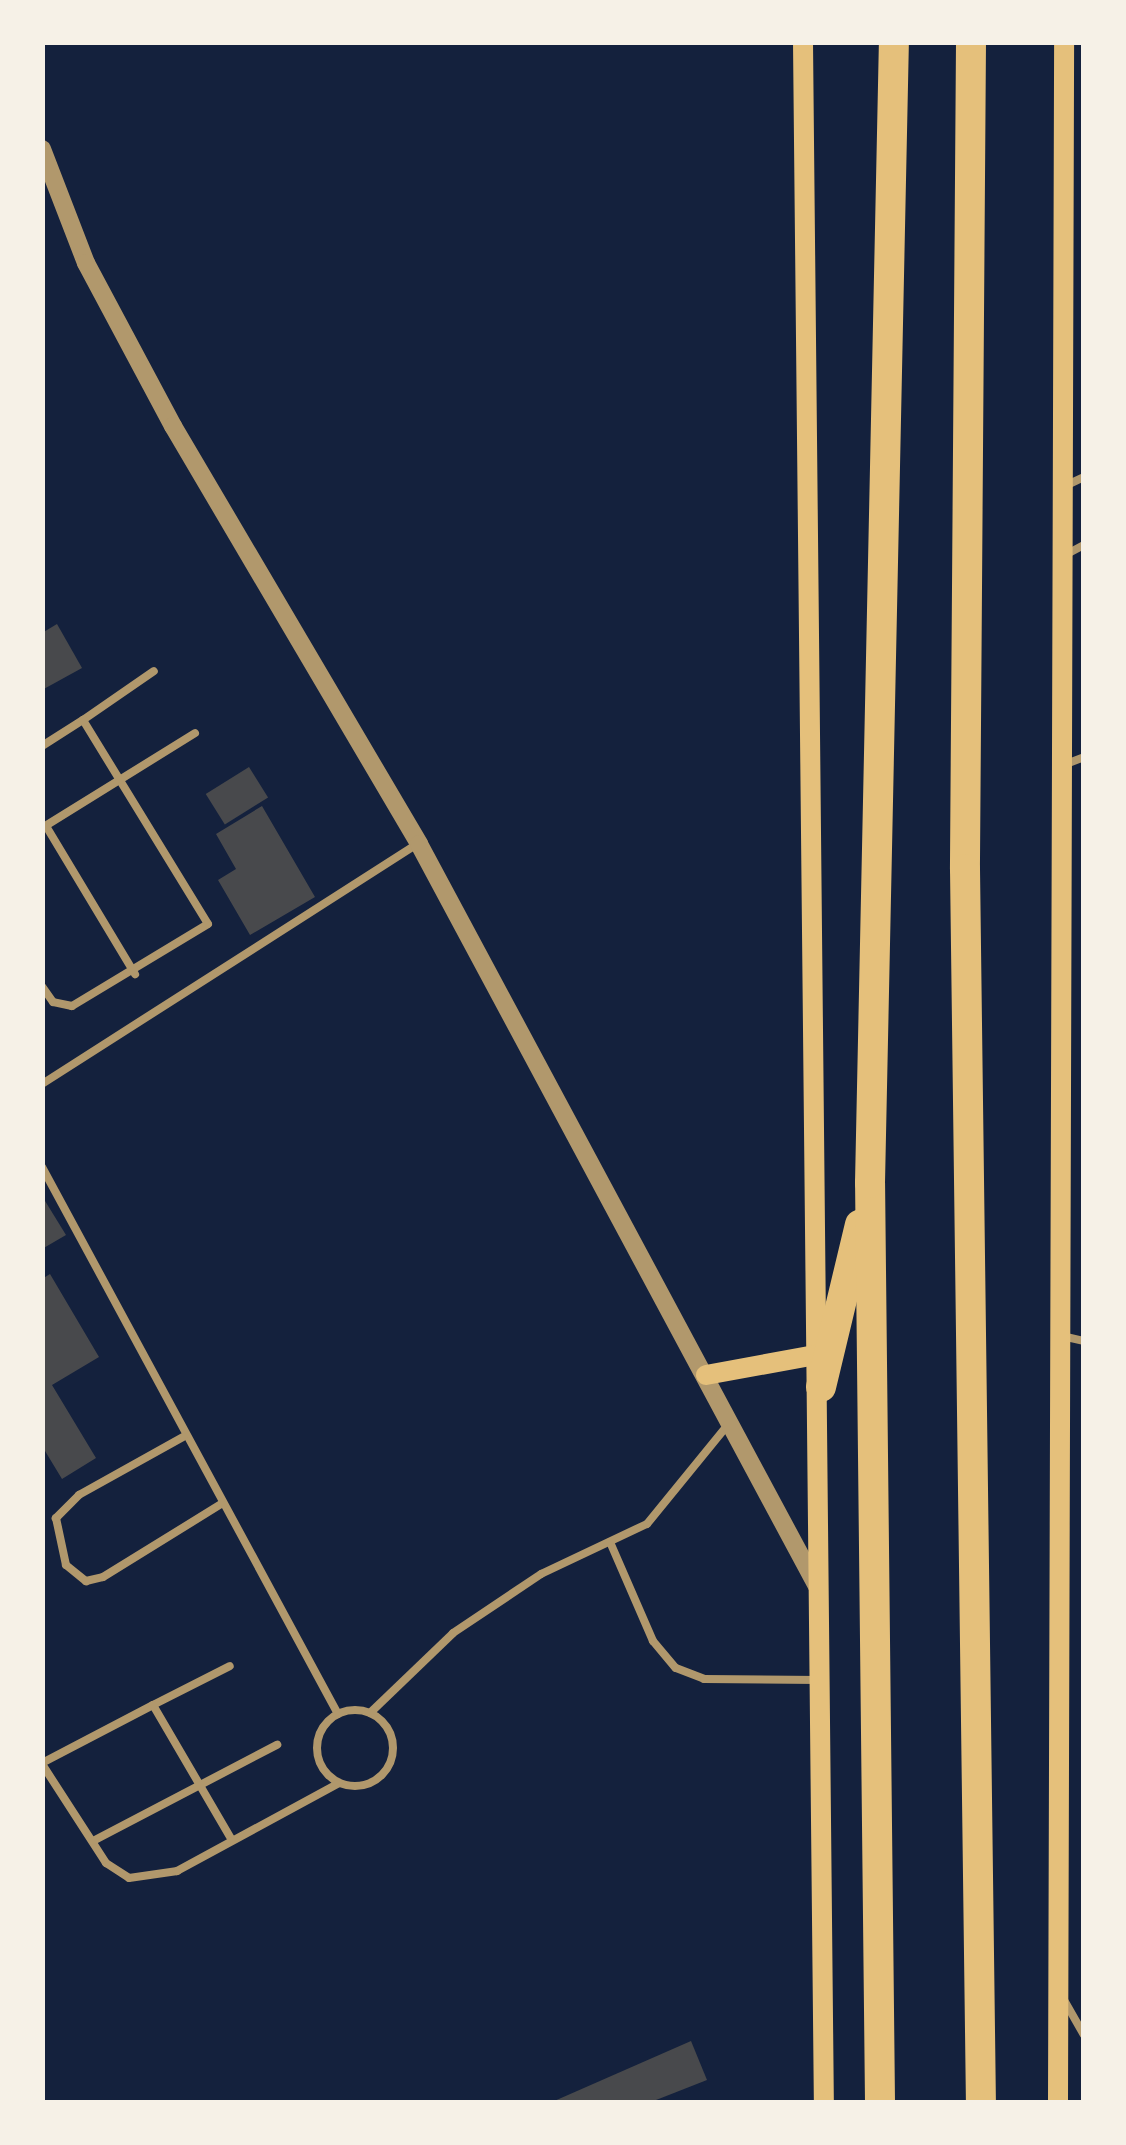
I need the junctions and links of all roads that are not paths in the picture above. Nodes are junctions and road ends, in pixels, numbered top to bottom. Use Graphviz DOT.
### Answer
graph roads {
  1 [pos="804,42"];
  2 [pos="894,42"];
  3 [pos="971,42"];
  4 [pos="1064,42"];
  5 [pos="42,149"];
  6 [pos="1075,481"];
  7 [pos="1076,550"];
  8 [pos="154,671"];
  9 [pos="83,720"];
  10 [pos="195,734"];
  11 [pos="42,746"];
  12 [pos="1075,761"];
  13 [pos="121,779"];
  14 [pos="44,827"];
  15 [pos="419,844"];
  16 [pos="135,974"];
  17 [pos="42,986"];
  18 [pos="42,1084"];
  19 [pos="42,1167"];
  20 [pos="870,1183"];
  21 [pos="1062,1336"];
  22 [pos="1084,1341"];
  23 [pos="820,1354"];
  24 [pos="706,1375"];
  25 [pos="821,1386"];
  26 [pos="731,1422"];
  27 [pos="183,1437"];
  28 [pos="221,1504"];
  29 [pos="610,1542"];
  30 [pos="823,1597"];
  31 [pos="230,1666"];
  32 [pos="824,1680"];
  33 [pos="152,1705"];
  34 [pos="370,1713"];
  35 [pos="338,1714"];
  36 [pos="277,1745"];
  37 [pos="42,1764"];
  38 [pos="198,1782"];
  39 [pos="338,1783"];
  40 [pos="232,1840"];
  41 [pos="93,1841"];
  42 [pos="1058,1989"];
  43 [pos="1084,2035"];
  44 [pos="981,2100"];
  45 [pos="824,2102"];
  46 [pos="880,2102"];
  47 [pos="1058,2102"];
  1 -- 23 [label="main road"];
  2 -- 20 [label="highway"];
  3 -- 44 [label="highway"];
  4 -- 6 [label="main road"];
  5 -- 15 [label="street"];
  6 -- 7 [label="main road"];
  7 -- 12 [label="main road"];
  8 -- 9 [label="lane"];
  9 -- 11 [label="lane"];
  9 -- 13 [label="lane"];
  10 -- 13 [label="lane"];
  12 -- 21 [label="main road"];
  13 -- 14 [label="lane"];
  13 -- 16 [label="lane"];
  14 -- 16 [label="lane"];
  15 -- 18 [label="lane"];
  15 -- 24 [label="street"];
  16 -- 17 [label="lane"];
  19 -- 27 [label="lane"];
  20 -- 25 [label="highway"];
  20 -- 46 [label="highway"];
  21 -- 22 [label="lane"];
  21 -- 42 [label="main road"];
  23 -- 24 [label="main road"];
  23 -- 25 [label="main road"];
  24 -- 26 [label="street"];
  25 -- 30 [label="main road"];
  26 -- 29 [label="lane"];
  26 -- 30 [label="street"];
  27 -- 28 [label="lane"];
  27 -- 28 [label="lane"];
  28 -- 35 [label="lane"];
  29 -- 32 [label="lane"];
  29 -- 34 [label="lane"];
  30 -- 32 [label="main road"];
  31 -- 33 [label="lane"];
  32 -- 45 [label="main road"];
  33 -- 37 [label="lane"];
  33 -- 38 [label="lane"];
  34 -- 35 [label="lane"];
  34 -- 39 [label="lane"];
  35 -- 39 [label="lane"];
  36 -- 38 [label="lane"];
  37 -- 41 [label="lane"];
  38 -- 40 [label="lane"];
  38 -- 41 [label="lane"];
  39 -- 40 [label="lane"];
  40 -- 41 [label="lane"];
  42 -- 43 [label="lane"];
  42 -- 47 [label="main road"];
}
